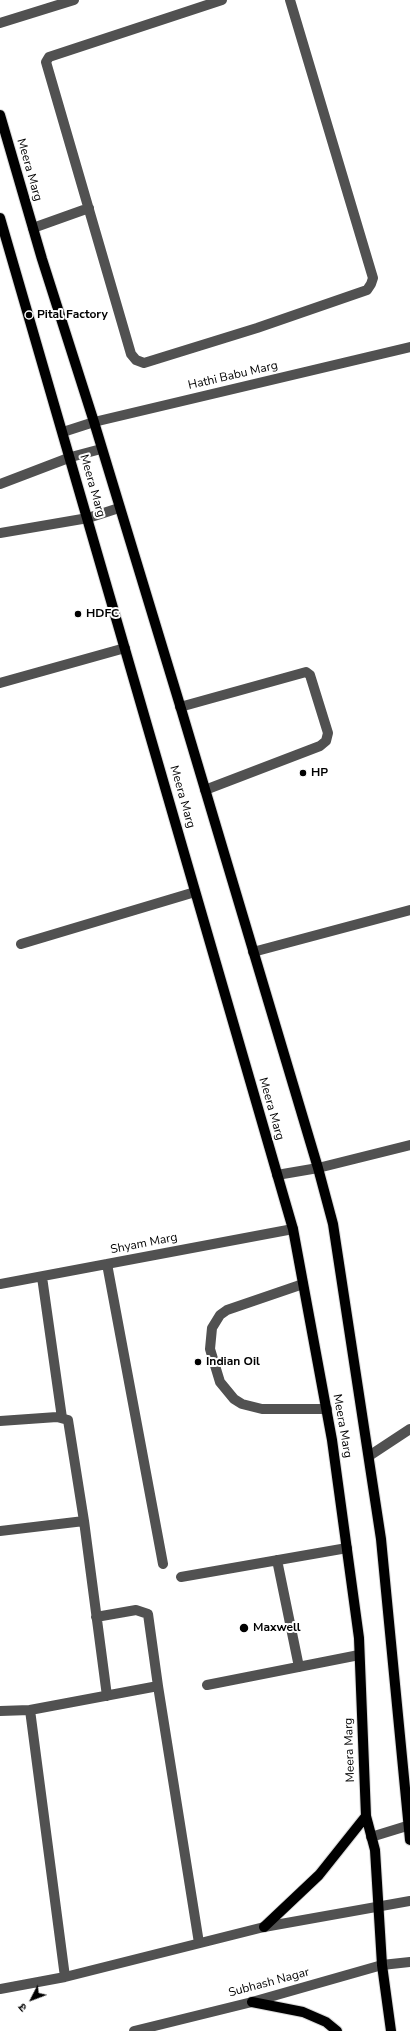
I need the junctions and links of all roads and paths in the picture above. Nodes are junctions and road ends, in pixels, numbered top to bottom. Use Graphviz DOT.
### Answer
graph roads {
  1 [pos="74,0"];
  2 [pos="222,0"];
  3 [pos="290,0"];
  4 [pos="0,23"];
  5 [pos="0,115"];
  6 [pos="89,208"];
  7 [pos="0,218"];
  8 [pos="33,228"];
  9 [pos="410,347"];
  10 [pos="94,422"];
  11 [pos="63,432"];
  12 [pos="101,449"];
  13 [pos="71,457"];
  14 [pos="0,484"];
  15 [pos="119,508"];
  16 [pos="88,518"];
  17 [pos="0,533"];
  18 [pos="125,648"];
  19 [pos="0,683"];
  20 [pos="180,707"];
  21 [pos="205,790"];
  22 [pos="195,892"];
  23 [pos="410,910"];
  24 [pos="21,944"];
  25 [pos="253,952"];
  26 [pos="410,1145"];
  27 [pos="318,1168"];
  28 [pos="277,1175"];
  29 [pos="293,1229"];
  30 [pos="107,1264"];
  31 [pos="42,1276"];
  32 [pos="0,1284"];
  33 [pos="303,1284"];
  34 [pos="327,1409"];
  35 [pos="62,1418"];
  36 [pos="0,1421"];
  37 [pos="410,1429"];
  38 [pos="369,1456"];
  39 [pos="84,1521"];
  40 [pos="0,1531"];
  41 [pos="347,1548"];
  42 [pos="277,1560"];
  43 [pos="163,1564"];
  44 [pos="181,1577"];
  45 [pos="96,1617"];
  46 [pos="359,1655"];
  47 [pos="299,1667"];
  48 [pos="158,1686"];
  49 [pos="207,1686"];
  50 [pos="107,1696"];
  51 [pos="30,1710"];
  52 [pos="0,1711"];
  53 [pos="366,1816"];
  54 [pos="409,1825"];
  55 [pos="371,1837"];
  56 [pos="410,1840"];
  57 [pos="410,1901"];
  58 [pos="378,1907"];
  59 [pos="264,1927"];
  60 [pos="199,1944"];
  61 [pos="410,1962"];
  62 [pos="382,1965"];
  63 [pos="65,1977"];
  64 [pos="0,1989"];
  65 [pos="252,2002"];
  66 [pos="134,2031"];
  67 [pos="336,2031"];
  68 [pos="391,2031"];
  1 -- 4 [label="street"];
  2 -- 6 [label="street"];
  3 -- 6 [label="street"];
  5 -- 8 [label="main road, Meera Marg"];
  6 -- 8 [label="street"];
  7 -- 11 [label="main road, Meera Marg"];
  8 -- 10 [label="main road, Meera Marg"];
  9 -- 10 [label="street, Hathi Babu Marg"];
  10 -- 11 [label="street, Hathi Babu Marg"];
  10 -- 12 [label="main road, Meera Marg"];
  11 -- 13 [label="main road, Meera Marg"];
  12 -- 13 [label="street"];
  12 -- 15 [label="main road, Meera Marg"];
  13 -- 14 [label="street"];
  13 -- 16 [label="main road, Meera Marg"];
  15 -- 16 [label="street"];
  15 -- 20 [label="main road, Meera Marg"];
  16 -- 17 [label="street"];
  16 -- 18 [label="main road, Meera Marg"];
  18 -- 19 [label="street"];
  18 -- 22 [label="main road, Meera Marg"];
  20 -- 21 [label="main road, Meera Marg"];
  20 -- 21 [label="street"];
  21 -- 25 [label="main road, Meera Marg"];
  22 -- 24 [label="street"];
  22 -- 28 [label="main road, Meera Marg"];
  23 -- 25 [label="street"];
  25 -- 27 [label="main road, Meera Marg"];
  26 -- 27 [label="street"];
  27 -- 28 [label="street"];
  27 -- 38 [label="main road, Meera Marg"];
  28 -- 29 [label="main road, Meera Marg"];
  29 -- 30 [label="street, Shyam Marg"];
  29 -- 33 [label="main road, Meera Marg"];
  30 -- 31 [label="street, Shyam Marg"];
  30 -- 43 [label="street"];
  31 -- 32 [label="street, Shyam Marg"];
  31 -- 35 [label="street"];
  33 -- 34 [label="main road, Meera Marg"];
  33 -- 34 [label="street"];
  34 -- 41 [label="main road, Meera Marg"];
  35 -- 36 [label="street"];
  35 -- 39 [label="street"];
  37 -- 38 [label="street"];
  38 -- 54 [label="main road, Meera Marg"];
  39 -- 40 [label="street"];
  39 -- 45 [label="street"];
  41 -- 42 [label="street"];
  41 -- 46 [label="main road, Meera Marg"];
  42 -- 44 [label="street"];
  42 -- 47 [label="street"];
  45 -- 48 [label="street"];
  45 -- 50 [label="street"];
  46 -- 47 [label="street"];
  46 -- 53 [label="main road, Meera Marg"];
  47 -- 49 [label="street"];
  48 -- 50 [label="street"];
  48 -- 60 [label="street"];
  50 -- 51 [label="street"];
  51 -- 52 [label="street"];
  51 -- 63 [label="street"];
  53 -- 55 [label="main road, Meera Marg"];
  53 -- 59 [label="main road"];
  54 -- 55 [label="street"];
  54 -- 56 [label="main road, Meera Marg"];
  55 -- 58 [label="main road, Meera Marg"];
  57 -- 58 [label="street"];
  58 -- 59 [label="street"];
  58 -- 62 [label="main road, Meera Marg"];
  59 -- 60 [label="street"];
  60 -- 63 [label="street"];
  61 -- 62 [label="street, Subhash Nagar"];
  62 -- 65 [label="street, Subhash Nagar"];
  62 -- 68 [label="main road, Meera Marg"];
  63 -- 64 [label="street"];
  65 -- 66 [label="street, Subhash Nagar"];
  65 -- 67 [label="main road"];
}
